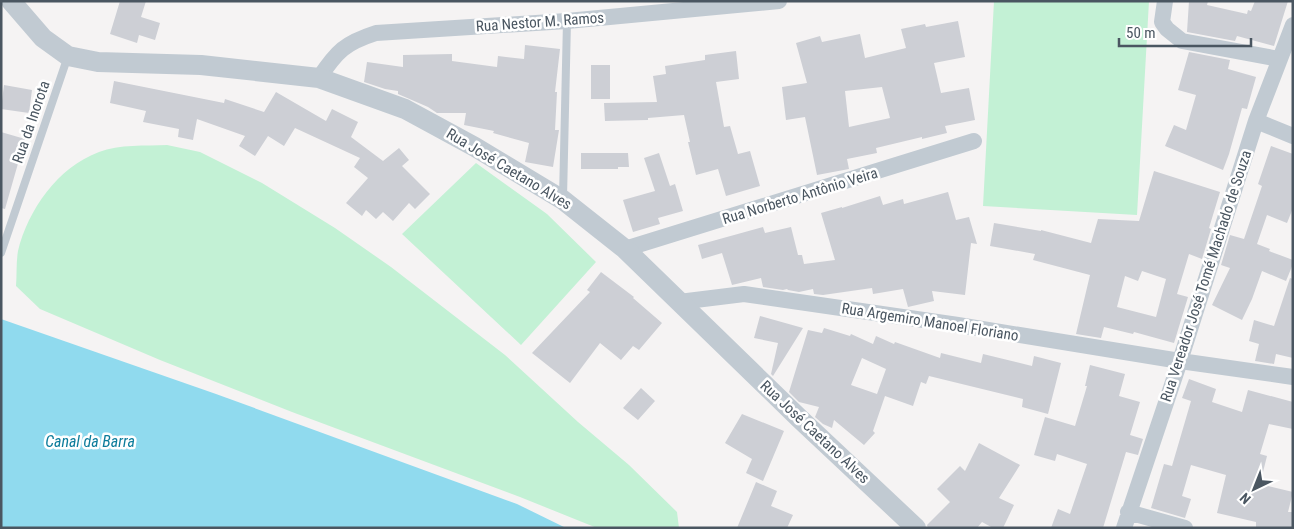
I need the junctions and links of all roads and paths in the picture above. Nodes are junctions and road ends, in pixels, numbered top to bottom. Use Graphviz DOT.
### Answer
graph roads {
  1 [pos="11,1"];
  2 [pos="779,1"];
  3 [pos="1165,1"];
  4 [pos="567,21"];
  5 [pos="1292,28"];
  6 [pos="68,56"];
  7 [pos="1280,59"];
  8 [pos="319,78"];
  9 [pos="1256,121"];
  10 [pos="1293,136"];
  11 [pos="974,141"];
  12 [pos="563,200"];
  13 [pos="625,250"];
  14 [pos="1,253"];
  15 [pos="679,302"];
  16 [pos="1180,361"];
  17 [pos="1293,377"];
  18 [pos="1126,520"];
  19 [pos="916,528"];
  20 [pos="1185,528"];
  1 -- 6 [label="street, Rua José Caetano Alves"];
  2 -- 4 [label="street, Rua Nestor M. Ramos"];
  3 -- 7 [label="street"];
  4 -- 8 [label="street, Rua Nestor M. Ramos"];
  4 -- 12 [label="lane"];
  5 -- 7 [label="street, Rua Vereador José Tomé Machado de Souza"];
  6 -- 8 [label="street, Rua José Caetano Alves"];
  6 -- 14 [label="lane, Rua da Inorota"];
  7 -- 9 [label="street, Rua Vereador José Tomé Machado de Souza"];
  8 -- 12 [label="street, Rua José Caetano Alves"];
  9 -- 10 [label="street"];
  9 -- 16 [label="street, Rua Vereador José Tomé Machado de Souza"];
  11 -- 13 [label="street, Rua Norberto Antônio Veira"];
  12 -- 13 [label="street, Rua José Caetano Alves"];
  13 -- 15 [label="street, Rua José Caetano Alves"];
  15 -- 16 [label="street, Rua Argemiro Manoel Floriano"];
  15 -- 19 [label="street, Rua José Caetano Alves"];
  16 -- 17 [label="street, Rua Argemiro Manoel Floriano"];
  16 -- 18 [label="street, Rua Vereador José Tomé Machado de Souza"];
  18 -- 20 [label="street"];
}
